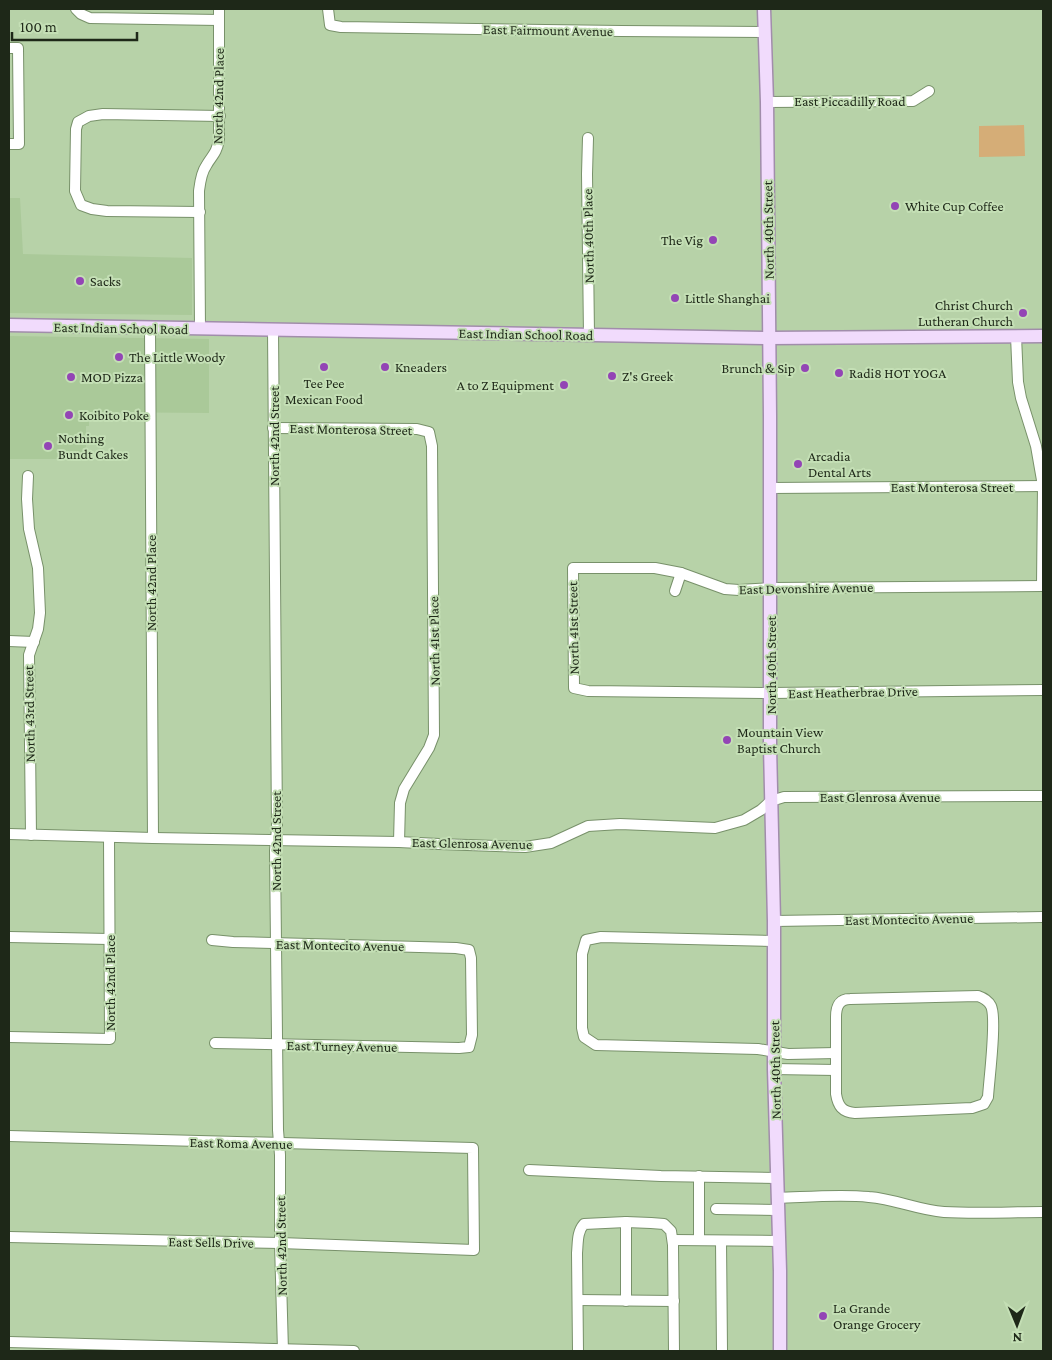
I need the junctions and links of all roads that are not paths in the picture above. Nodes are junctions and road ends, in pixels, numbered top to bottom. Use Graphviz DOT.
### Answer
graph roads {
  1 [pos="76,9"];
  2 [pos="219,9"];
  3 [pos="328,9"];
  4 [pos="764,9"];
  5 [pos="219,20"];
  6 [pos="765,32"];
  7 [pos="13,48"];
  8 [pos="929,91"];
  9 [pos="767,102"];
  10 [pos="220,116"];
  11 [pos="588,138"];
  12 [pos="14,144"];
  13 [pos="200,212"];
  14 [pos="9,326"];
  15 [pos="150,328"];
  16 [pos="200,329"];
  17 [pos="273,330"];
  18 [pos="589,335"];
  19 [pos="1016,336"];
  20 [pos="1043,336"];
  21 [pos="769,338"];
  22 [pos="274,428"];
  23 [pos="429,432"];
  24 [pos="28,476"];
  25 [pos="1043,486"];
  26 [pos="770,488"];
  27 [pos="573,568"];
  28 [pos="681,573"];
  29 [pos="1043,586"];
  30 [pos="771,588"];
  31 [pos="675,591"];
  32 [pos="9,641"];
  33 [pos="34,642"];
  34 [pos="574,688"];
  35 [pos="1043,690"];
  36 [pos="770,694"];
  37 [pos="1043,796"];
  38 [pos="771,801"];
  39 [pos="9,834"];
  40 [pos="31,835"];
  41 [pos="109,837"];
  42 [pos="153,838"];
  43 [pos="276,840"];
  44 [pos="399,842"];
  45 [pos="1043,917"];
  46 [pos="774,921"];
  47 [pos="9,937"];
  48 [pos="109,939"];
  49 [pos="212,940"];
  50 [pos="774,941"];
  51 [pos="277,943"];
  52 [pos="9,1037"];
  53 [pos="215,1043"];
  54 [pos="277,1044"];
  55 [pos="469,1047"];
  56 [pos="774,1052"];
  57 [pos="836,1053"];
  58 [pos="800,1054"];
  59 [pos="774,1069"];
  60 [pos="800,1069"];
  61 [pos="836,1070"];
  62 [pos="9,1136"];
  63 [pos="279,1144"];
  64 [pos="529,1170"];
  65 [pos="699,1176"];
  66 [pos="777,1178"];
  67 [pos="778,1204"];
  68 [pos="716,1209"];
  69 [pos="1043,1212"];
  70 [pos="626,1222"];
  71 [pos="9,1237"];
  72 [pos="673,1240"];
  73 [pos="699,1240"];
  74 [pos="721,1241"];
  75 [pos="779,1241"];
  76 [pos="280,1243"];
  77 [pos="474,1250"];
  78 [pos="578,1300"];
  79 [pos="626,1301"];
  80 [pos="674,1301"];
  81 [pos="9,1342"];
  82 [pos="283,1350"];
  83 [pos="354,1351"];
  84 [pos="578,1351"];
  85 [pos="674,1351"];
  86 [pos="722,1351"];
  87 [pos="780,1351"];
  1 -- 5 [label="street"];
  2 -- 5 [label="street, North 42nd Place"];
  3 -- 6 [label="street, East Fairmount Avenue"];
  4 -- 6 [label="main road, North 40th Street"];
  5 -- 10 [label="street, North 42nd Place"];
  6 -- 9 [label="main road, North 40th Street"];
  7 -- 12 [label="street"];
  8 -- 9 [label="street, East Piccadilly Road"];
  9 -- 21 [label="main road, North 40th Street"];
  10 -- 13 [label="street, North 42nd Place"];
  10 -- 13 [label="street"];
  11 -- 18 [label="street, North 40th Place"];
  13 -- 16 [label="street, North 42nd Place"];
  14 -- 15 [label="main road, East Indian School Road"];
  15 -- 16 [label="main road, East Indian School Road"];
  15 -- 42 [label="street, North 42nd Place"];
  16 -- 17 [label="main road, East Indian School Road"];
  17 -- 18 [label="main road, East Indian School Road"];
  17 -- 22 [label="street, North 42nd Street"];
  18 -- 21 [label="main road, East Indian School Road"];
  19 -- 20 [label="main road, East Indian School Road"];
  19 -- 21 [label="main road, East Indian School Road"];
  19 -- 25 [label="street"];
  21 -- 26 [label="main road, North 40th Street"];
  22 -- 23 [label="street, East Monterosa Street"];
  22 -- 43 [label="street, North 42nd Street"];
  23 -- 44 [label="street, North 41st Place"];
  24 -- 33 [label="street, North 43rd Street"];
  25 -- 26 [label="street, East Monterosa Street"];
  25 -- 29 [label="street"];
  26 -- 30 [label="main road, North 40th Street"];
  27 -- 28 [label="street, East Devonshire Avenue"];
  27 -- 34 [label="street, North 41st Street"];
  28 -- 30 [label="street, East Devonshire Avenue"];
  28 -- 31 [label="street"];
  29 -- 30 [label="street, East Devonshire Avenue"];
  30 -- 36 [label="main road, North 40th Street"];
  32 -- 33 [label="street"];
  33 -- 40 [label="street, North 43rd Street"];
  34 -- 36 [label="street, East Heatherbrae Drive"];
  35 -- 36 [label="street, East Heatherbrae Drive"];
  36 -- 38 [label="main road, North 40th Street"];
  37 -- 38 [label="street, East Glenrosa Avenue"];
  38 -- 44 [label="street, East Glenrosa Avenue"];
  38 -- 46 [label="main road, North 40th Street"];
  39 -- 40 [label="street, East Glenrosa Avenue"];
  40 -- 41 [label="street, East Glenrosa Avenue"];
  41 -- 42 [label="street, East Glenrosa Avenue"];
  41 -- 48 [label="street, North 42nd Place"];
  42 -- 43 [label="street, East Glenrosa Avenue"];
  43 -- 44 [label="street, East Glenrosa Avenue"];
  43 -- 51 [label="street, North 42nd Street"];
  45 -- 46 [label="street, East Montecito Avenue"];
  46 -- 50 [label="main road, North 40th Street"];
  47 -- 48 [label="street"];
  48 -- 52 [label="street, North 42nd Place"];
  49 -- 51 [label="street, East Montecito Avenue"];
  50 -- 56 [label="main road, North 40th Street"];
  50 -- 56 [label="street"];
  51 -- 54 [label="street, North 42nd Street"];
  51 -- 55 [label="street, East Montecito Avenue"];
  53 -- 54 [label="street, East Turney Avenue"];
  54 -- 55 [label="street, East Turney Avenue"];
  54 -- 63 [label="street, North 42nd Street"];
  56 -- 58 [label="street"];
  56 -- 59 [label="main road, North 40th Street"];
  57 -- 58 [label="street"];
  57 -- 61 [label="street"];
  57 -- 61 [label="street"];
  58 -- 60 [label="street"];
  59 -- 60 [label="street"];
  59 -- 66 [label="main road, North 40th Street"];
  60 -- 61 [label="street"];
  62 -- 63 [label="street, East Roma Avenue"];
  63 -- 76 [label="street, North 42nd Street"];
  63 -- 77 [label="street, East Roma Avenue"];
  64 -- 65 [label="street"];
  65 -- 66 [label="street"];
  65 -- 73 [label="street"];
  66 -- 67 [label="main road, North 40th Street"];
  67 -- 68 [label="street"];
  67 -- 69 [label="street"];
  67 -- 75 [label="main road, North 40th Street"];
  70 -- 72 [label="street"];
  70 -- 78 [label="street"];
  70 -- 79 [label="street"];
  71 -- 76 [label="street, East Sells Drive"];
  72 -- 73 [label="street"];
  72 -- 80 [label="street"];
  73 -- 74 [label="street"];
  74 -- 75 [label="street"];
  74 -- 86 [label="street"];
  75 -- 87 [label="main road, North 40th Street"];
  76 -- 77 [label="street, East Sells Drive"];
  76 -- 82 [label="street, North 42nd Street"];
  78 -- 79 [label="street"];
  78 -- 84 [label="street"];
  79 -- 80 [label="street"];
  80 -- 85 [label="street"];
  81 -- 82 [label="street"];
  82 -- 83 [label="street"];
}
